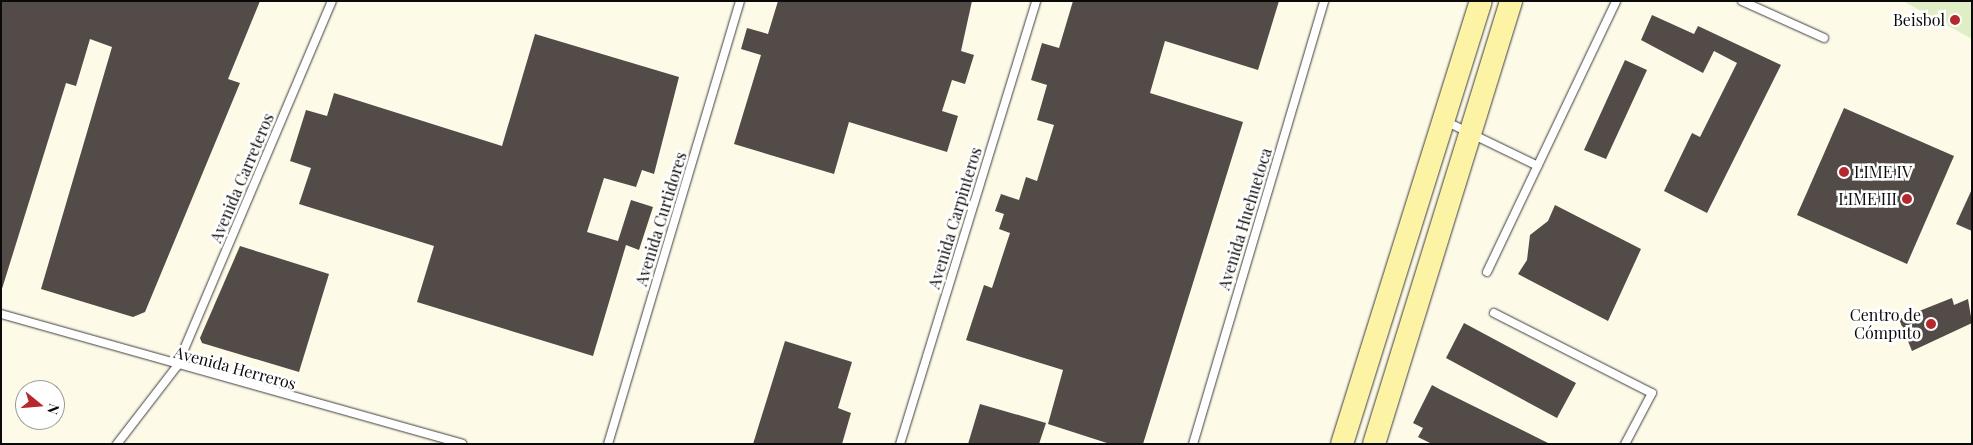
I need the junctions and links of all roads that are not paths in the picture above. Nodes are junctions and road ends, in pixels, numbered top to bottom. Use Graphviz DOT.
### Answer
graph roads {
  1 [pos="332,1"];
  2 [pos="740,1"];
  3 [pos="1036,1"];
  4 [pos="1324,1"];
  5 [pos="1481,1"];
  6 [pos="1510,1"];
  7 [pos="1616,1"];
  8 [pos="1742,1"];
  9 [pos="1824,38"];
  10 [pos="1441,119"];
  11 [pos="1469,136"];
  12 [pos="1538,166"];
  13 [pos="1487,272"];
  14 [pos="1494,313"];
  15 [pos="1,314"];
  16 [pos="177,366"];
  17 [pos="117,444"];
  18 [pos="462,444"];
  19 [pos="608,444"];
  20 [pos="900,444"];
  21 [pos="1193,444"];
  22 [pos="1342,444"];
  23 [pos="1374,444"];
  24 [pos="1625,444"];
  1 -- 16 [label="lane, Avenida Carreteros"];
  2 -- 19 [label="lane, Avenida Curtidores"];
  3 -- 20 [label="lane, Avenida Carpinteros"];
  4 -- 21 [label="lane, Avenida Huehuetoca"];
  5 -- 10 [label="main road"];
  6 -- 11 [label="main road"];
  7 -- 12 [label="lane"];
  8 -- 9 [label="lane"];
  10 -- 11 [label="lane"];
  10 -- 22 [label="main road"];
  11 -- 12 [label="lane"];
  11 -- 23 [label="main road"];
  12 -- 13 [label="lane"];
  14 -- 24 [label="lane"];
  15 -- 16 [label="lane, Avenida Herreros"];
  16 -- 17 [label="lane"];
  16 -- 18 [label="lane, Avenida Herreros"];
}
